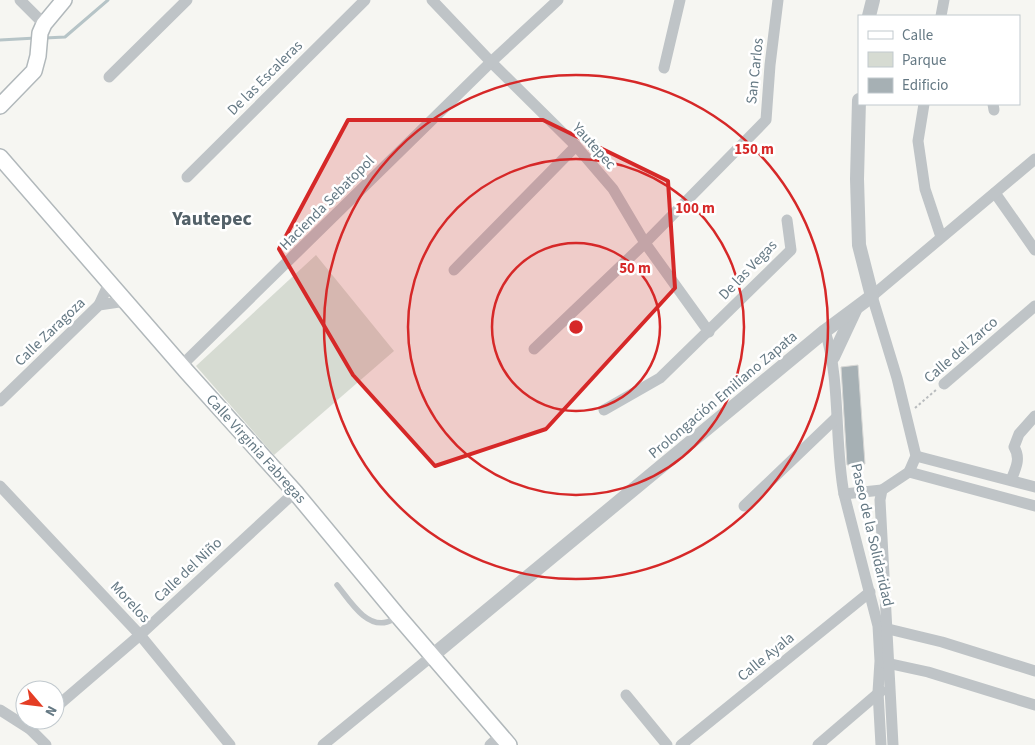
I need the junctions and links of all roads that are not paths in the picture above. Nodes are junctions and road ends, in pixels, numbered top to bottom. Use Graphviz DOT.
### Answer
graph roads {
  1 [pos="20,0"];
  2 [pos="64,0"];
  3 [pos="187,0"];
  4 [pos="365,0"];
  5 [pos="558,0"];
  6 [pos="680,0"];
  7 [pos="778,0"];
  8 [pos="873,0"];
  9 [pos="944,0"];
  10 [pos="439,2"];
  11 [pos="869,15"];
  12 [pos="940,15"];
  13 [pos="42,28"];
  14 [pos="492,62"];
  15 [pos="664,68"];
  16 [pos="109,77"];
  17 [pos="859,105"];
  18 [pos="924,105"];
  19 [pos="0,106"];
  20 [pos="576,146"];
  21 [pos="0,157"];
  22 [pos="1035,159"];
  23 [pos="187,177"];
  24 [pos="995,193"];
  25 [pos="788,220"];
  26 [pos="941,237"];
  27 [pos="645,243"];
  28 [pos="1035,250"];
  29 [pos="454,270"];
  30 [pos="110,281"];
  31 [pos="872,296"];
  32 [pos="126,301"];
  33 [pos="100,305"];
  34 [pos="1035,306"];
  35 [pos="856,307"];
  36 [pos="825,331"];
  37 [pos="709,332"];
  38 [pos="534,348"];
  39 [pos="833,357"];
  40 [pos="182,365"];
  41 [pos="944,384"];
  42 [pos="0,401"];
  43 [pos="604,410"];
  44 [pos="1035,416"];
  45 [pos="836,418"];
  46 [pos="916,456"];
  47 [pos="909,472"];
  48 [pos="1011,480"];
  49 [pos="0,486"];
  50 [pos="1035,487"];
  51 [pos="882,490"];
  52 [pos="295,492"];
  53 [pos="844,494"];
  54 [pos="744,506"];
  55 [pos="1035,506"];
  56 [pos="337,585"];
  57 [pos="870,592"];
  58 [pos="398,616"];
  59 [pos="882,628"];
  60 [pos="140,635"];
  61 [pos="432,656"];
  62 [pos="884,663"];
  63 [pos="1035,671"];
  64 [pos="889,687"];
  65 [pos="878,692"];
  66 [pos="626,695"];
  67 [pos="65,699"];
  68 [pos="1035,704"];
  69 [pos="0,710"];
  70 [pos="15,720"];
  71 [pos="31,730"];
  72 [pos="500,742"];
  73 [pos="46,745"];
  74 [pos="230,745"];
  75 [pos="323,745"];
  76 [pos="666,745"];
  77 [pos="682,745"];
  78 [pos="818,745"];
  79 [pos="881,745"];
  80 [pos="893,745"];
  1 -- 13 [label="street"];
  2 -- 13 [label="main road"];
  3 -- 16 [label="street"];
  4 -- 23 [label="street, De las Escaleras"];
  5 -- 14 [label="street, Hacienda Sebatopol"];
  6 -- 15 [label="street"];
  7 -- 27 [label="street, San Carlos"];
  8 -- 11 [label="street"];
  9 -- 12 [label="street"];
  10 -- 14 [label="street, Yautepec"];
  13 -- 19 [label="main road"];
  14 -- 20 [label="street, Yautepec"];
  14 -- 40 [label="street, Hacienda Sebatopol"];
  17 -- 31 [label="street"];
  18 -- 26 [label="street"];
  20 -- 27 [label="street, Yautepec"];
  20 -- 29 [label="street"];
  21 -- 30 [label="main road, Calle Virginia Fabregas"];
  22 -- 24 [label="street, Prolongación Emiliano Zapata"];
  24 -- 26 [label="street, Prolongación Emiliano Zapata"];
  24 -- 28 [label="street"];
  25 -- 37 [label="street, De las Vegas"];
  26 -- 31 [label="street, Prolongación Emiliano Zapata"];
  27 -- 37 [label="street, Yautepec"];
  27 -- 38 [label="street, San Carlos"];
  30 -- 32 [label="main road, Calle Virginia Fabregas"];
  30 -- 33 [label="street, Calle Zaragoza"];
  31 -- 35 [label="street, Prolongación Emiliano Zapata"];
  31 -- 46 [label="street"];
  32 -- 33 [label="street, Calle Zaragoza"];
  32 -- 40 [label="main road, Calle Virginia Fabregas"];
  33 -- 42 [label="street, Calle Zaragoza"];
  34 -- 41 [label="street, Calle del Zarco"];
  35 -- 36 [label="street, Prolongación Emiliano Zapata"];
  35 -- 39 [label="street"];
  36 -- 39 [label="street, Paseo de la Solidaridad"];
  36 -- 61 [label="street, Prolongación Emiliano Zapata"];
  37 -- 43 [label="street"];
  39 -- 45 [label="street, Paseo de la Solidaridad"];
  40 -- 52 [label="main road, Calle Virginia Fabregas"];
  44 -- 48 [label="street"];
  45 -- 53 [label="street, Paseo de la Solidaridad"];
  45 -- 54 [label="street"];
  46 -- 47 [label="street"];
  46 -- 48 [label="street"];
  47 -- 51 [label="street, Paseo de la Solidaridad"];
  47 -- 55 [label="street"];
  48 -- 50 [label="street"];
  49 -- 60 [label="street, Morelos"];
  51 -- 53 [label="street"];
  51 -- 59 [label="street, Paseo de la Solidaridad"];
  52 -- 58 [label="main road, Calle Virginia Fabregas"];
  52 -- 60 [label="street, Calle del Niño"];
  53 -- 57 [label="street, Paseo de la Solidaridad"];
  56 -- 58 [label="lane"];
  57 -- 59 [label="street, Paseo de la Solidaridad"];
  57 -- 77 [label="street, Calle Ayala"];
  58 -- 61 [label="main road, Calle Virginia Fabregas"];
  59 -- 62 [label="street, Paseo de la Solidaridad"];
  59 -- 62 [label="street, Paseo de la Solidaridad"];
  59 -- 63 [label="street"];
  60 -- 67 [label="street, Calle del Niño"];
  60 -- 74 [label="street, Morelos"];
  61 -- 72 [label="main road, Calle Virginia Fabregas"];
  61 -- 75 [label="street"];
  62 -- 64 [label="street"];
  62 -- 65 [label="street, Paseo de la Solidaridad"];
  62 -- 68 [label="street"];
  64 -- 65 [label="street"];
  64 -- 80 [label="street"];
  65 -- 78 [label="street"];
  65 -- 79 [label="street, Paseo de la Solidaridad"];
  66 -- 76 [label="street"];
  69 -- 70 [label="street"];
  71 -- 73 [label="street"];
}
